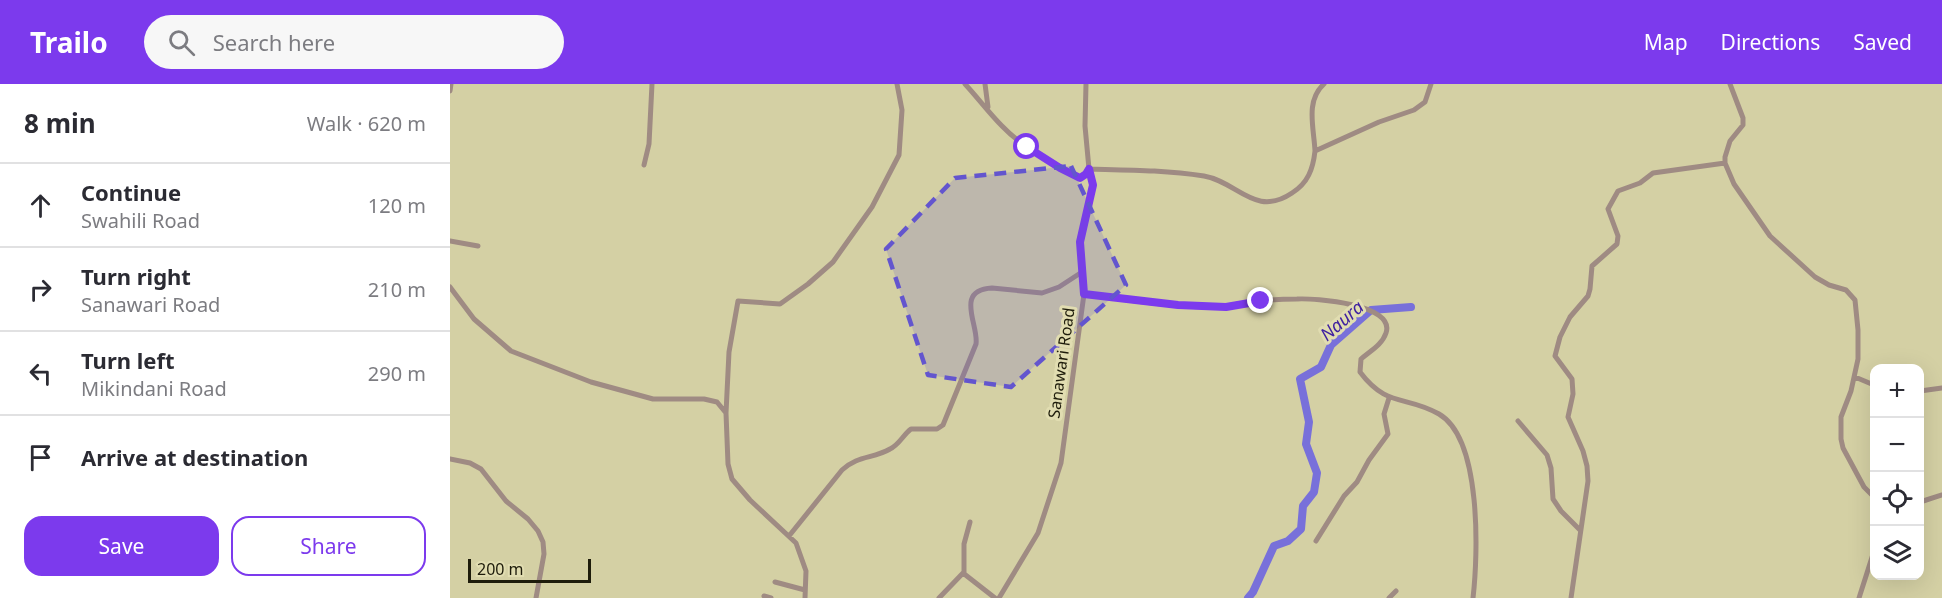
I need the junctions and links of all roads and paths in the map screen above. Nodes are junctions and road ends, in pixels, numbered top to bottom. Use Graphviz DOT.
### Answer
graph roads {
  1 [pos="451,84"];
  2 [pos="652,84"];
  3 [pos="897,84"];
  4 [pos="965,84"];
  5 [pos="985,84"];
  6 [pos="1086,84"];
  7 [pos="1324,84"];
  8 [pos="1431,84"];
  9 [pos="1730,84"];
  10 [pos="450,91"];
  11 [pos="988,109"];
  12 [pos="1315,151"];
  13 [pos="1725,164"];
  14 [pos="644,165"];
  15 [pos="1089,169"];
  16 [pos="450,241"];
  17 [pos="478,246"];
  18 [pos="1082,272"];
  19 [pos="450,287"];
  20 [pos="1084,294"];
  21 [pos="1855,377"];
  22 [pos="1870,383"];
  23 [pos="1942,388"];
  24 [pos="1924,390"];
  25 [pos="1389,398"];
  26 [pos="726,413"];
  27 [pos="1518,421"];
  28 [pos="450,459"];
  29 [pos="1870,493"];
  30 [pos="1942,495"];
  31 [pos="1924,501"];
  32 [pos="970,522"];
  33 [pos="1580,530"];
  34 [pos="789,536"];
  35 [pos="1316,541"];
  36 [pos="1870,566"];
  37 [pos="963,573"];
  38 [pos="775,582"];
  39 [pos="805,590"];
  40 [pos="1396,591"];
  41 [pos="764,596"];
  42 [pos="536,598"];
  43 [pos="771,598"];
  44 [pos="805,598"];
  45 [pos="939,598"];
  46 [pos="997,598"];
  47 [pos="1389,598"];
  48 [pos="1473,598"];
  49 [pos="1571,598"];
  50 [pos="1859,598"];
  1 -- 10 [label="street"];
  2 -- 14 [label="street"];
  3 -- 26 [label="street"];
  4 -- 11 [label="street"];
  5 -- 11 [label="street"];
  6 -- 15 [label="street, Sanawari Road"];
  7 -- 12 [label="street"];
  8 -- 12 [label="street"];
  9 -- 13 [label="street"];
  11 -- 15 [label="street"];
  12 -- 15 [label="street"];
  13 -- 21 [label="street"];
  13 -- 33 [label="street"];
  15 -- 18 [label="street, Sanawari Road"];
  16 -- 17 [label="street"];
  18 -- 20 [label="street, Sanawari Road"];
  18 -- 34 [label="street"];
  19 -- 26 [label="street"];
  20 -- 25 [label="street"];
  20 -- 46 [label="street, Sanawari Road"];
  21 -- 22 [label="street"];
  21 -- 29 [label="street"];
  23 -- 24 [label="street"];
  25 -- 35 [label="street"];
  25 -- 48 [label="street"];
  26 -- 34 [label="street"];
  27 -- 33 [label="street"];
  28 -- 42 [label="street"];
  30 -- 31 [label="street"];
  32 -- 37 [label="street"];
  33 -- 49 [label="street"];
  34 -- 39 [label="street"];
  36 -- 50 [label="street"];
  37 -- 45 [label="street"];
  37 -- 46 [label="street"];
  38 -- 39 [label="street"];
  39 -- 44 [label="street"];
  40 -- 47 [label="street"];
  41 -- 43 [label="street"];
}
